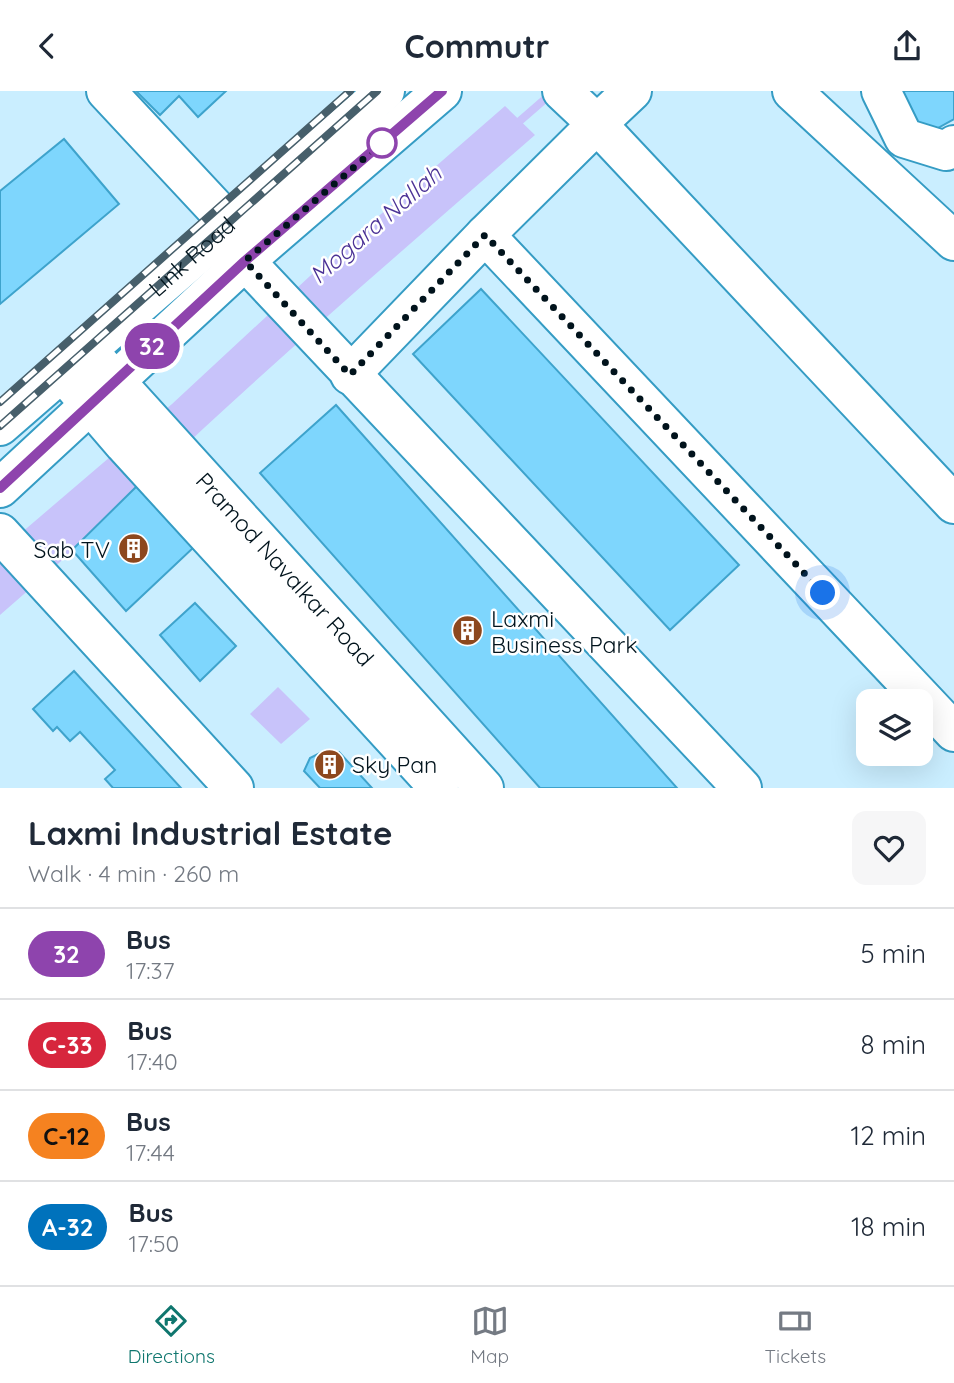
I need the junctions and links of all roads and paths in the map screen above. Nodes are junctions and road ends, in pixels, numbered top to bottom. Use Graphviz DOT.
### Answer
graph roads {
  1 [pos="106,91"];
  2 [pos="385,91"];
  3 [pos="442,91"];
  4 [pos="562,91"];
  5 [pos="632,91"];
  6 [pos="792,91"];
  7 [pos="881,91"];
  8 [pos="597,124"];
  9 [pos="954,145"];
  10 [pos="231,225"];
  11 [pos="485,235"];
  12 [pos="954,241"];
  13 [pos="258,275"];
  14 [pos="75,362"];
  15 [pos="350,375"];
  16 [pos="101,393"];
  17 [pos="0,426"];
  18 [pos="0,488"];
  19 [pos="954,504"];
  20 [pos="206,508"];
  21 [pos="4,537"];
  22 [pos="954,732"];
  23 [pos="234,788"];
  24 [pos="439,788"];
  25 [pos="484,788"];
  26 [pos="742,788"];
  1 -- 10 [label="street"];
  2 -- 10 [label="street, Link Road"];
  3 -- 13 [label="street, Link Road"];
  4 -- 8 [label="street"];
  5 -- 8 [label="street"];
  6 -- 12 [label="street"];
  7 -- 9 [label="street"];
  8 -- 11 [label="street"];
  8 -- 19 [label="street"];
  10 -- 14 [label="street, Link Road"];
  11 -- 15 [label="street"];
  11 -- 22 [label="street"];
  13 -- 15 [label="street"];
  13 -- 16 [label="street, Link Road"];
  14 -- 16 [label="street, Pramod Navalkar Road"];
  14 -- 17 [label="street, Link Road"];
  15 -- 26 [label="street"];
  16 -- 18 [label="street, Link Road"];
  16 -- 20 [label="street, Pramod Navalkar Road"];
  20 -- 24 [label="street, Pramod Navalkar Road"];
  20 -- 25 [label="street, Pramod Navalkar Road"];
  21 -- 23 [label="street"];
}
